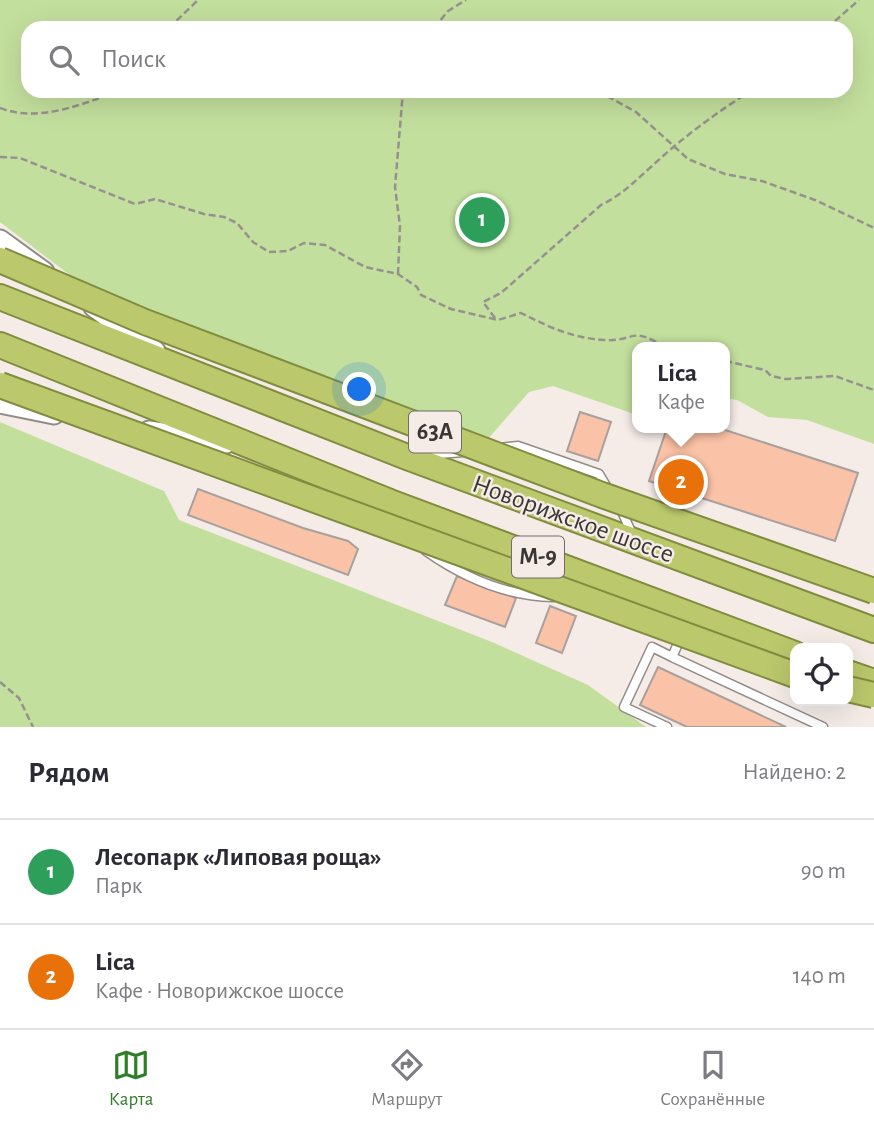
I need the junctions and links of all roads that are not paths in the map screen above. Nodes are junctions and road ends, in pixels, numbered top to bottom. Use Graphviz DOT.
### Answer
graph roads {
  1 [pos="0,240"];
  2 [pos="0,260"];
  3 [pos="0,297"];
  4 [pos="0,345"];
  5 [pos="181,370"];
  6 [pos="0,385"];
  7 [pos="0,403"];
  8 [pos="249,446"];
  9 [pos="407,457"];
  10 [pos="395,512"];
  11 [pos="637,543"];
  12 [pos="623,589"];
  13 [pos="874,591"];
  14 [pos="690,614"];
  15 [pos="874,628"];
  16 [pos="790,653"];
  17 [pos="672,657"];
  18 [pos="790,673"];
  19 [pos="853,675"];
  20 [pos="874,681"];
  21 [pos="853,684"];
  22 [pos="853,690"];
  23 [pos="874,695"];
  24 [pos="667,727"];
  25 [pos="822,727"];
  1 -- 5 [label="street"];
  2 -- 13 [label="highway, 63A, bridge"];
  3 -- 5 [label="highway, Новорижское шоссе / М-9"];
  4 -- 8 [label="highway, Новорижское шоссе / М-9"];
  5 -- 9 [label="highway, Новорижское шоссе / М-9"];
  6 -- 18 [label="highway, bridge"];
  7 -- 8 [label="street"];
  8 -- 10 [label="highway, Новорижское шоссе / М-9"];
  9 -- 11 [label="highway, Новорижское шоссе / М-9"];
  9 -- 11 [label="lane"];
  10 -- 12 [label="highway, Новорижское шоссе / М-9"];
  10 -- 12 [label="lane"];
  11 -- 15 [label="highway, Новорижское шоссе / М-9"];
  12 -- 14 [label="highway, Новорижское шоссе / М-9"];
  14 -- 16 [label="highway, Новорижское шоссе / М-9"];
  14 -- 17 [label="lane"];
  17 -- 24 [label="lane"];
  17 -- 25 [label="lane"];
  19 -- 20 [label="highway"];
  21 -- 23 [label="highway"];
  22 -- 23 [label="highway, bridge"];
}
